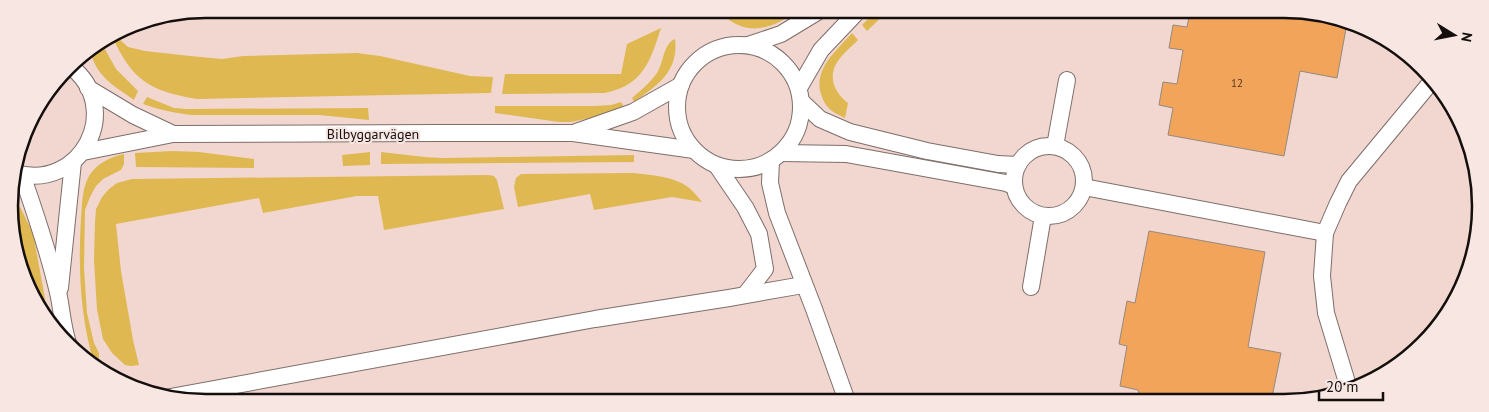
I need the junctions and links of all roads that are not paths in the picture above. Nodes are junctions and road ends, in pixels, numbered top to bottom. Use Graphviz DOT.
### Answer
graph roads {
  1 [pos="807,18"];
  2 [pos="851,18"];
  3 [pos="748,45"];
  4 [pos="80,77"];
  5 [pos="1067,80"];
  6 [pos="681,85"];
  7 [pos="1428,86"];
  8 [pos="800,95"];
  9 [pos="573,133"];
  10 [pos="173,134"];
  11 [pos="1055,146"];
  12 [pos="694,150"];
  13 [pos="78,157"];
  14 [pos="776,157"];
  15 [pos="1018,165"];
  16 [pos="717,166"];
  17 [pos="20,174"];
  18 [pos="19,181"];
  19 [pos="1014,186"];
  20 [pos="1084,187"];
  21 [pos="1043,216"];
  22 [pos="1325,234"];
  23 [pos="803,285"];
  24 [pos="1031,287"];
  25 [pos="745,295"];
  26 [pos="59,298"];
  27 [pos="63,329"];
  28 [pos="1347,383"];
  29 [pos="189,394"];
  30 [pos="844,394"];
  1 -- 3 [label="street"];
  2 -- 8 [label="street"];
  3 -- 6 [label="street"];
  3 -- 8 [label="street"];
  4 -- 10 [label="street, Bilbyggarvägen"];
  4 -- 13 [label="street"];
  5 -- 11 [label="street"];
  6 -- 9 [label="street, Bilbyggarvägen"];
  6 -- 12 [label="street"];
  7 -- 22 [label="street"];
  8 -- 14 [label="street"];
  8 -- 15 [label="street"];
  9 -- 10 [label="street, Bilbyggarvägen"];
  9 -- 12 [label="street, Bilbyggarvägen"];
  10 -- 13 [label="street, Bilbyggarvägen"];
  11 -- 15 [label="street"];
  11 -- 20 [label="street"];
  12 -- 16 [label="street"];
  13 -- 17 [label="street, Bilbyggarvägen"];
  13 -- 26 [label="street"];
  14 -- 16 [label="street"];
  14 -- 19 [label="street"];
  14 -- 23 [label="street"];
  15 -- 19 [label="street"];
  16 -- 25 [label="street"];
  18 -- 26 [label="street"];
  19 -- 21 [label="street"];
  20 -- 21 [label="street"];
  20 -- 22 [label="street"];
  21 -- 24 [label="street"];
  22 -- 28 [label="street"];
  23 -- 25 [label="street"];
  23 -- 30 [label="street"];
  25 -- 29 [label="street"];
  26 -- 27 [label="street"];
}
